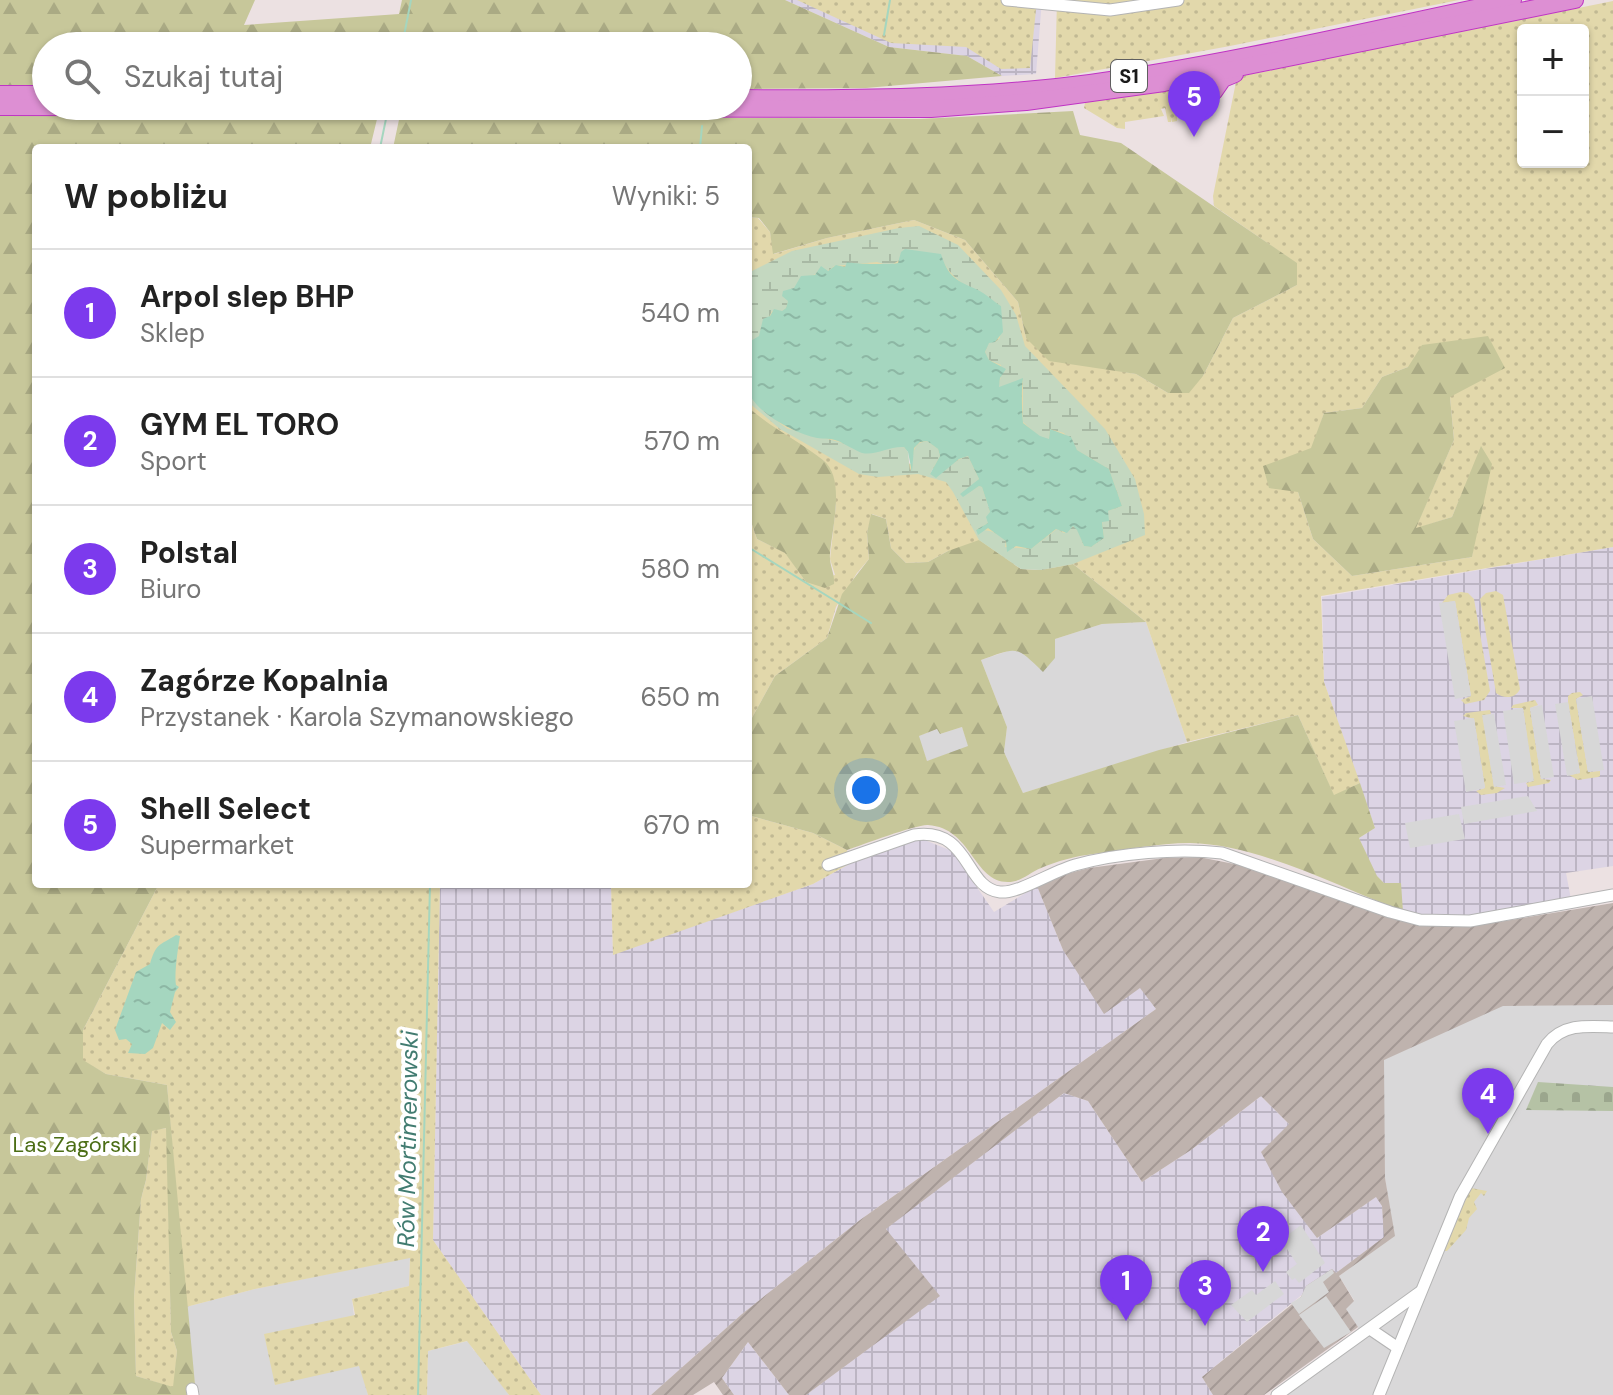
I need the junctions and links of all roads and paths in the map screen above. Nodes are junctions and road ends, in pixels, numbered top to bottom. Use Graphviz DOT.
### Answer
graph roads {
  1 [pos="1007,0"];
  2 [pos="1178,0"];
  3 [pos="1513,0"];
  4 [pos="1575,0"];
  5 [pos="1255,66"];
  6 [pos="1214,92"];
  7 [pos="0,94"];
  8 [pos="32,94"];
  9 [pos="752,98"];
  10 [pos="1026,102"];
  11 [pos="0,107"];
  12 [pos="32,107"];
  13 [pos="752,109"];
  14 [pos="1073,109"];
  15 [pos="828,865"];
  16 [pos="1613,895"];
  17 [pos="1613,1027"];
  18 [pos="1423,1290"];
  19 [pos="1370,1329"];
  20 [pos="1398,1348"];
  21 [pos="1277,1395"];
  22 [pos="1379,1395"];
  1 -- 2 [label="street"];
  3 -- 9 [label="highway, S1"];
  4 -- 5 [label="highway, S1"];
  5 -- 6 [label="highway"];
  5 -- 10 [label="highway, S1"];
  7 -- 8 [label="highway"];
  10 -- 13 [label="highway, S1"];
  10 -- 14 [label="highway"];
  11 -- 12 [label="highway, S1"];
  15 -- 16 [label="street"];
  17 -- 18 [label="street"];
  18 -- 19 [label="street"];
  18 -- 20 [label="street"];
  19 -- 20 [label="street"];
  19 -- 21 [label="street"];
  20 -- 22 [label="street"];
}
